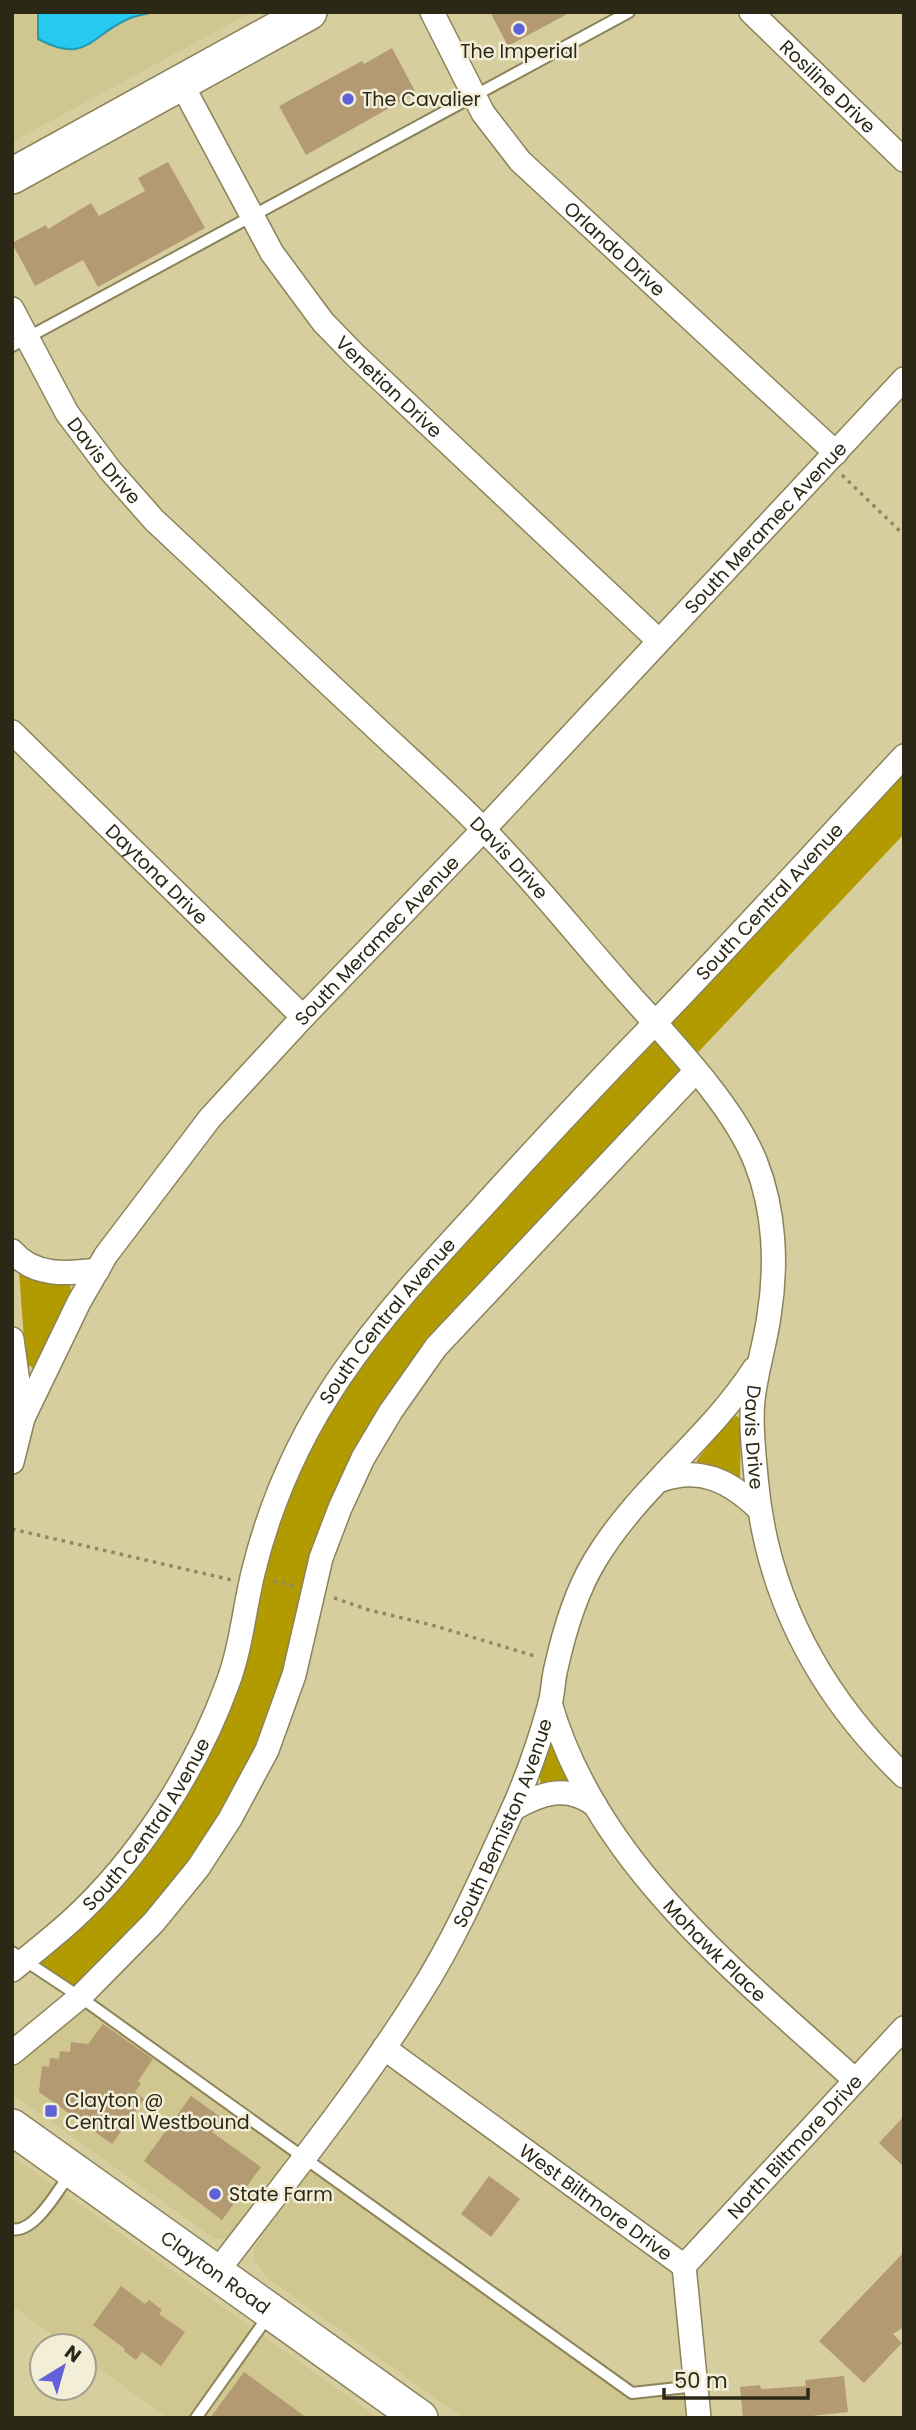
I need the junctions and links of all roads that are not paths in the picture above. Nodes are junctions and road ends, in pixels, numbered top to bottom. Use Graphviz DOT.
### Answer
graph roads {
  1 [pos="309,12"];
  2 [pos="432,12"];
  3 [pos="629,12"];
  4 [pos="751,12"];
  5 [pos="181,83"];
  6 [pos="474,96"];
  7 [pos="904,160"];
  8 [pos="12,176"];
  9 [pos="253,217"];
  10 [pos="12,309"];
  11 [pos="20,342"];
  12 [pos="904,379"];
  13 [pos="832,457"];
  14 [pos="658,640"];
  15 [pos="12,732"];
  16 [pos="904,756"];
  17 [pos="484,829"];
  18 [pos="303,1017"];
  19 [pos="655,1024"];
  20 [pos="695,1072"];
  21 [pos="12,1251"];
  22 [pos="98,1270"];
  23 [pos="12,1339"];
  24 [pos="758,1364"];
  25 [pos="23,1418"];
  26 [pos="12,1462"];
  27 [pos="660,1480"];
  28 [pos="759,1509"];
  29 [pos="550,1703"];
  30 [pos="904,1776"];
  31 [pos="595,1805"];
  32 [pos="513,1809"];
  33 [pos="16,1961"];
  34 [pos="80,1997"];
  35 [pos="904,2028"];
  36 [pos="384,2048"];
  37 [pos="12,2053"];
  38 [pos="855,2080"];
  39 [pos="12,2127"];
  40 [pos="303,2158"];
  41 [pos="72,2171"];
  42 [pos="12,2229"];
  43 [pos="684,2266"];
  44 [pos="216,2273"];
  45 [pos="270,2312"];
  46 [pos="696,2386"];
  47 [pos="196,2418"];
  48 [pos="419,2418"];
  49 [pos="699,2418"];
  1 -- 5 [label="main road"];
  2 -- 6 [label="street, Orlando Drive"];
  3 -- 6 [label="lane"];
  4 -- 7 [label="street, Rosiline Drive"];
  5 -- 8 [label="main road"];
  5 -- 9 [label="street, Venetian Drive"];
  6 -- 9 [label="lane"];
  6 -- 13 [label="street, Orlando Drive"];
  9 -- 11 [label="lane"];
  9 -- 14 [label="street, Venetian Drive"];
  10 -- 11 [label="street, Davis Drive"];
  11 -- 17 [label="street, Davis Drive"];
  12 -- 13 [label="street, South Meramec Avenue"];
  13 -- 14 [label="street, South Meramec Avenue"];
  14 -- 17 [label="street, South Meramec Avenue"];
  15 -- 18 [label="street, Daytona Drive"];
  16 -- 19 [label="street, South Central Avenue"];
  17 -- 18 [label="street, South Meramec Avenue"];
  17 -- 19 [label="street, Davis Drive"];
  18 -- 22 [label="street, South Meramec Avenue"];
  19 -- 20 [label="street, Davis Drive"];
  19 -- 33 [label="street, South Central Avenue"];
  20 -- 24 [label="street, Davis Drive"];
  20 -- 34 [label="street"];
  21 -- 22 [label="street"];
  22 -- 25 [label="street, South Meramec Avenue"];
  23 -- 25 [label="street"];
  24 -- 27 [label="street, South Bemiston Avenue"];
  24 -- 28 [label="street, Davis Drive"];
  25 -- 26 [label="street, South Meramec Avenue"];
  27 -- 28 [label="street, Davis Drive"];
  27 -- 29 [label="street, South Bemiston Avenue"];
  28 -- 30 [label="street, Davis Drive"];
  29 -- 31 [label="street, Mohawk Place"];
  29 -- 32 [label="street, South Bemiston Avenue"];
  31 -- 32 [label="street"];
  31 -- 38 [label="street, Mohawk Place"];
  32 -- 36 [label="street, South Bemiston Avenue"];
  33 -- 34 [label="lane"];
  34 -- 37 [label="street"];
  34 -- 40 [label="lane"];
  35 -- 38 [label="street, North Biltmore Drive"];
  36 -- 40 [label="street, South Bemiston Avenue"];
  36 -- 43 [label="street, West Biltmore Drive"];
  38 -- 43 [label="street, North Biltmore Drive"];
  39 -- 41 [label="main road, Clayton Road"];
  40 -- 44 [label="street, South Bemiston Avenue"];
  40 -- 46 [label="lane"];
  41 -- 42 [label="lane"];
  41 -- 44 [label="main road, Clayton Road"];
  43 -- 46 [label="street, West Biltmore Drive"];
  44 -- 45 [label="main road, Clayton Road"];
  45 -- 47 [label="lane"];
  45 -- 48 [label="main road, Clayton Road"];
  46 -- 49 [label="street, West Biltmore Drive"];
}
